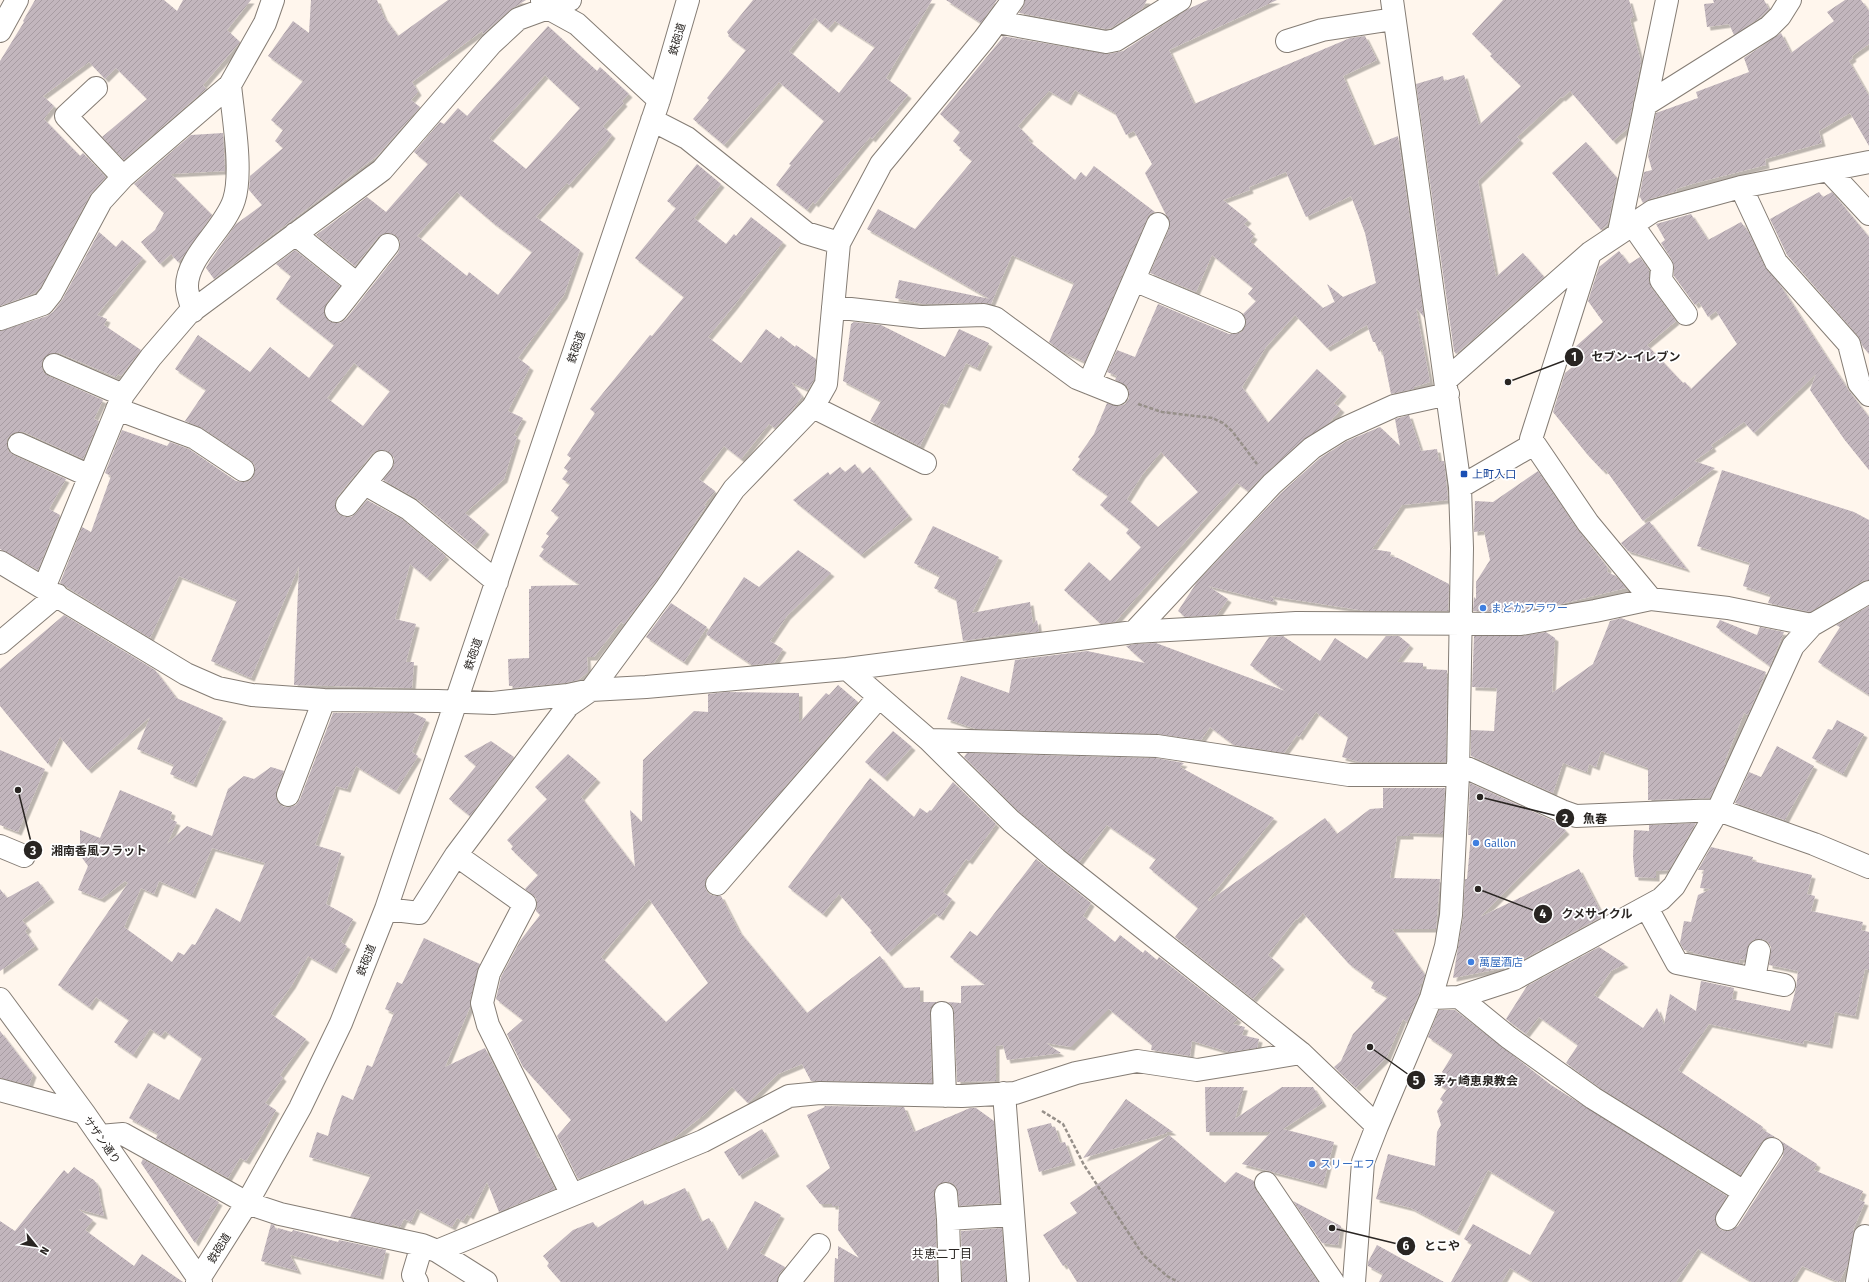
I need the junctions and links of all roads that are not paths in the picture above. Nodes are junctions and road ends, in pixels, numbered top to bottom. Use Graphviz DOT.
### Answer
graph roads {
  1 [pos="17,0"];
  2 [pos="273,0"];
  3 [pos="570,0"];
  4 [pos="688,0"];
  5 [pos="1013,0"];
  6 [pos="1180,0"];
  7 [pos="1667,0"];
  8 [pos="1790,0"];
  9 [pos="544,4"];
  10 [pos="1393,10"];
  11 [pos="997,22"];
  12 [pos="0,31"];
  13 [pos="1287,41"];
  14 [pos="230,85"];
  15 [pos="96,88"];
  16 [pos="659,100"];
  17 [pos="1645,105"];
  18 [pos="652,120"];
  19 [pos="1869,162"];
  20 [pos="1829,170"];
  21 [pos="123,177"];
  22 [pos="1741,187"];
  23 [pos="1869,214"];
  24 [pos="1158,224"];
  25 [pos="1626,228"];
  26 [pos="295,234"];
  27 [pos="839,243"];
  28 [pos="388,245"];
  29 [pos="1590,253"];
  30 [pos="1134,280"];
  31 [pos="357,284"];
  32 [pos="833,307"];
  33 [pos="193,310"];
  34 [pos="336,311"];
  35 [pos="1686,314"];
  36 [pos="0,319"];
  37 [pos="1234,322"];
  38 [pos="54,365"];
  39 [pos="1089,383"];
  40 [pos="1447,387"];
  41 [pos="1117,394"];
  42 [pos="1869,395"];
  43 [pos="120,402"];
  44 [pos="813,407"];
  45 [pos="19,444"];
  46 [pos="1534,444"];
  47 [pos="382,462"];
  48 [pos="925,463"];
  49 [pos="244,470"];
  50 [pos="90,476"];
  51 [pos="365,484"];
  52 [pos="1460,487"];
  53 [pos="347,505"];
  54 [pos="0,562"];
  55 [pos="497,582"];
  56 [pos="51,592"];
  57 [pos="1869,592"];
  58 [pos="1651,598"];
  59 [pos="1461,623"];
  60 [pos="1812,625"];
  61 [pos="1134,632"];
  62 [pos="0,643"];
  63 [pos="847,669"];
  64 [pos="591,690"];
  65 [pos="880,697"];
  66 [pos="324,700"];
  67 [pos="456,703"];
  68 [pos="929,740"];
  69 [pos="1458,769"];
  70 [pos="288,795"];
  71 [pos="1718,810"];
  72 [pos="0,846"];
  73 [pos="456,855"];
  74 [pos="24,856"];
  75 [pos="1869,867"];
  76 [pos="718,884"];
  77 [pos="1647,908"];
  78 [pos="386,909"];
  79 [pos="1759,951"];
  80 [pos="1754,979"];
  81 [pos="1784,985"];
  82 [pos="1431,998"];
  83 [pos="1459,998"];
  84 [pos="0,999"];
  85 [pos="942,1013"];
  86 [pos="1301,1053"];
  87 [pos="0,1090"];
  88 [pos="1009,1093"];
  89 [pos="954,1096"];
  90 [pos="84,1113"];
  91 [pos="1377,1126"];
  92 [pos="100,1136"];
  93 [pos="1772,1149"];
  94 [pos="1266,1183"];
  95 [pos="1744,1192"];
  96 [pos="946,1194"];
  97 [pos="572,1195"];
  98 [pos="247,1203"];
  99 [pos="1013,1214"];
  100 [pos="948,1219"];
  101 [pos="1727,1219"];
  102 [pos="1865,1236"];
  103 [pos="819,1245"];
  104 [pos="430,1248"];
  105 [pos="1018,1279"];
  106 [pos="199,1281"];
  107 [pos="417,1282"];
  108 [pos="486,1282"];
  109 [pos="788,1282"];
  110 [pos="950,1282"];
  111 [pos="1333,1282"];
  112 [pos="1354,1282"];
  113 [pos="1857,1282"];
  1 -- 12 [label="street"];
  2 -- 14 [label="street"];
  3 -- 9 [label="street"];
  4 -- 16 [label="street, 鉄砲道"];
  5 -- 11 [label="street"];
  6 -- 11 [label="street"];
  7 -- 17 [label="street"];
  8 -- 17 [label="street"];
  9 -- 16 [label="street"];
  9 -- 26 [label="street"];
  10 -- 13 [label="street"];
  10 -- 40 [label="street"];
  11 -- 27 [label="street"];
  14 -- 21 [label="street"];
  14 -- 33 [label="street"];
  15 -- 21 [label="street"];
  16 -- 18 [label="street, 鉄砲道"];
  17 -- 25 [label="street"];
  18 -- 27 [label="street"];
  18 -- 55 [label="street, 鉄砲道"];
  19 -- 20 [label="street"];
  20 -- 22 [label="street"];
  20 -- 23 [label="street"];
  21 -- 36 [label="street"];
  22 -- 25 [label="street"];
  22 -- 42 [label="street"];
  24 -- 30 [label="street"];
  25 -- 29 [label="street"];
  25 -- 35 [label="street"];
  26 -- 31 [label="street"];
  26 -- 33 [label="street"];
  27 -- 32 [label="street"];
  28 -- 31 [label="street"];
  29 -- 40 [label="street"];
  29 -- 46 [label="street"];
  30 -- 37 [label="street"];
  30 -- 39 [label="street"];
  31 -- 34 [label="street"];
  32 -- 39 [label="street"];
  32 -- 44 [label="street"];
  33 -- 43 [label="street"];
  38 -- 43 [label="street"];
  39 -- 41 [label="street"];
  40 -- 52 [label="street"];
  40 -- 61 [label="street"];
  43 -- 49 [label="street"];
  43 -- 50 [label="street"];
  44 -- 48 [label="street"];
  44 -- 64 [label="street"];
  45 -- 50 [label="street"];
  46 -- 52 [label="street"];
  46 -- 58 [label="street"];
  47 -- 51 [label="street"];
  50 -- 56 [label="street"];
  51 -- 53 [label="street"];
  51 -- 55 [label="street"];
  52 -- 59 [label="street"];
  54 -- 56 [label="street"];
  55 -- 67 [label="street, 鉄砲道"];
  56 -- 62 [label="street"];
  56 -- 66 [label="street"];
  57 -- 60 [label="street"];
  58 -- 59 [label="street"];
  58 -- 60 [label="street"];
  59 -- 61 [label="street"];
  59 -- 69 [label="street"];
  60 -- 71 [label="street"];
  61 -- 63 [label="street"];
  63 -- 64 [label="street"];
  63 -- 65 [label="street"];
  64 -- 67 [label="street"];
  64 -- 73 [label="street"];
  65 -- 68 [label="street"];
  65 -- 76 [label="street"];
  66 -- 67 [label="street"];
  66 -- 70 [label="street"];
  67 -- 78 [label="street, 鉄砲道"];
  68 -- 69 [label="street"];
  68 -- 86 [label="street"];
  69 -- 71 [label="street"];
  69 -- 82 [label="street"];
  71 -- 75 [label="street"];
  71 -- 77 [label="street"];
  72 -- 74 [label="street"];
  73 -- 78 [label="street"];
  73 -- 97 [label="street"];
  77 -- 80 [label="street"];
  77 -- 83 [label="street"];
  78 -- 98 [label="street, 鉄砲道"];
  79 -- 80 [label="street"];
  80 -- 81 [label="street"];
  82 -- 83 [label="street"];
  82 -- 91 [label="street"];
  83 -- 95 [label="street"];
  84 -- 90 [label="street, サザン通り"];
  85 -- 89 [label="street"];
  86 -- 88 [label="street"];
  86 -- 91 [label="street"];
  87 -- 90 [label="street"];
  88 -- 89 [label="street"];
  88 -- 99 [label="street"];
  89 -- 97 [label="street"];
  90 -- 92 [label="street, サザン通り"];
  91 -- 112 [label="street"];
  92 -- 98 [label="street"];
  92 -- 106 [label="street, サザン通り"];
  93 -- 95 [label="street"];
  94 -- 111 [label="street"];
  95 -- 101 [label="street"];
  96 -- 100 [label="street"];
  97 -- 104 [label="street"];
  98 -- 104 [label="street"];
  98 -- 106 [label="street, 鉄砲道"];
  99 -- 100 [label="street"];
  99 -- 105 [label="street"];
  100 -- 110 [label="street"];
  102 -- 113 [label="street"];
  103 -- 109 [label="street"];
  104 -- 107 [label="street"];
  104 -- 108 [label="street"];
}
